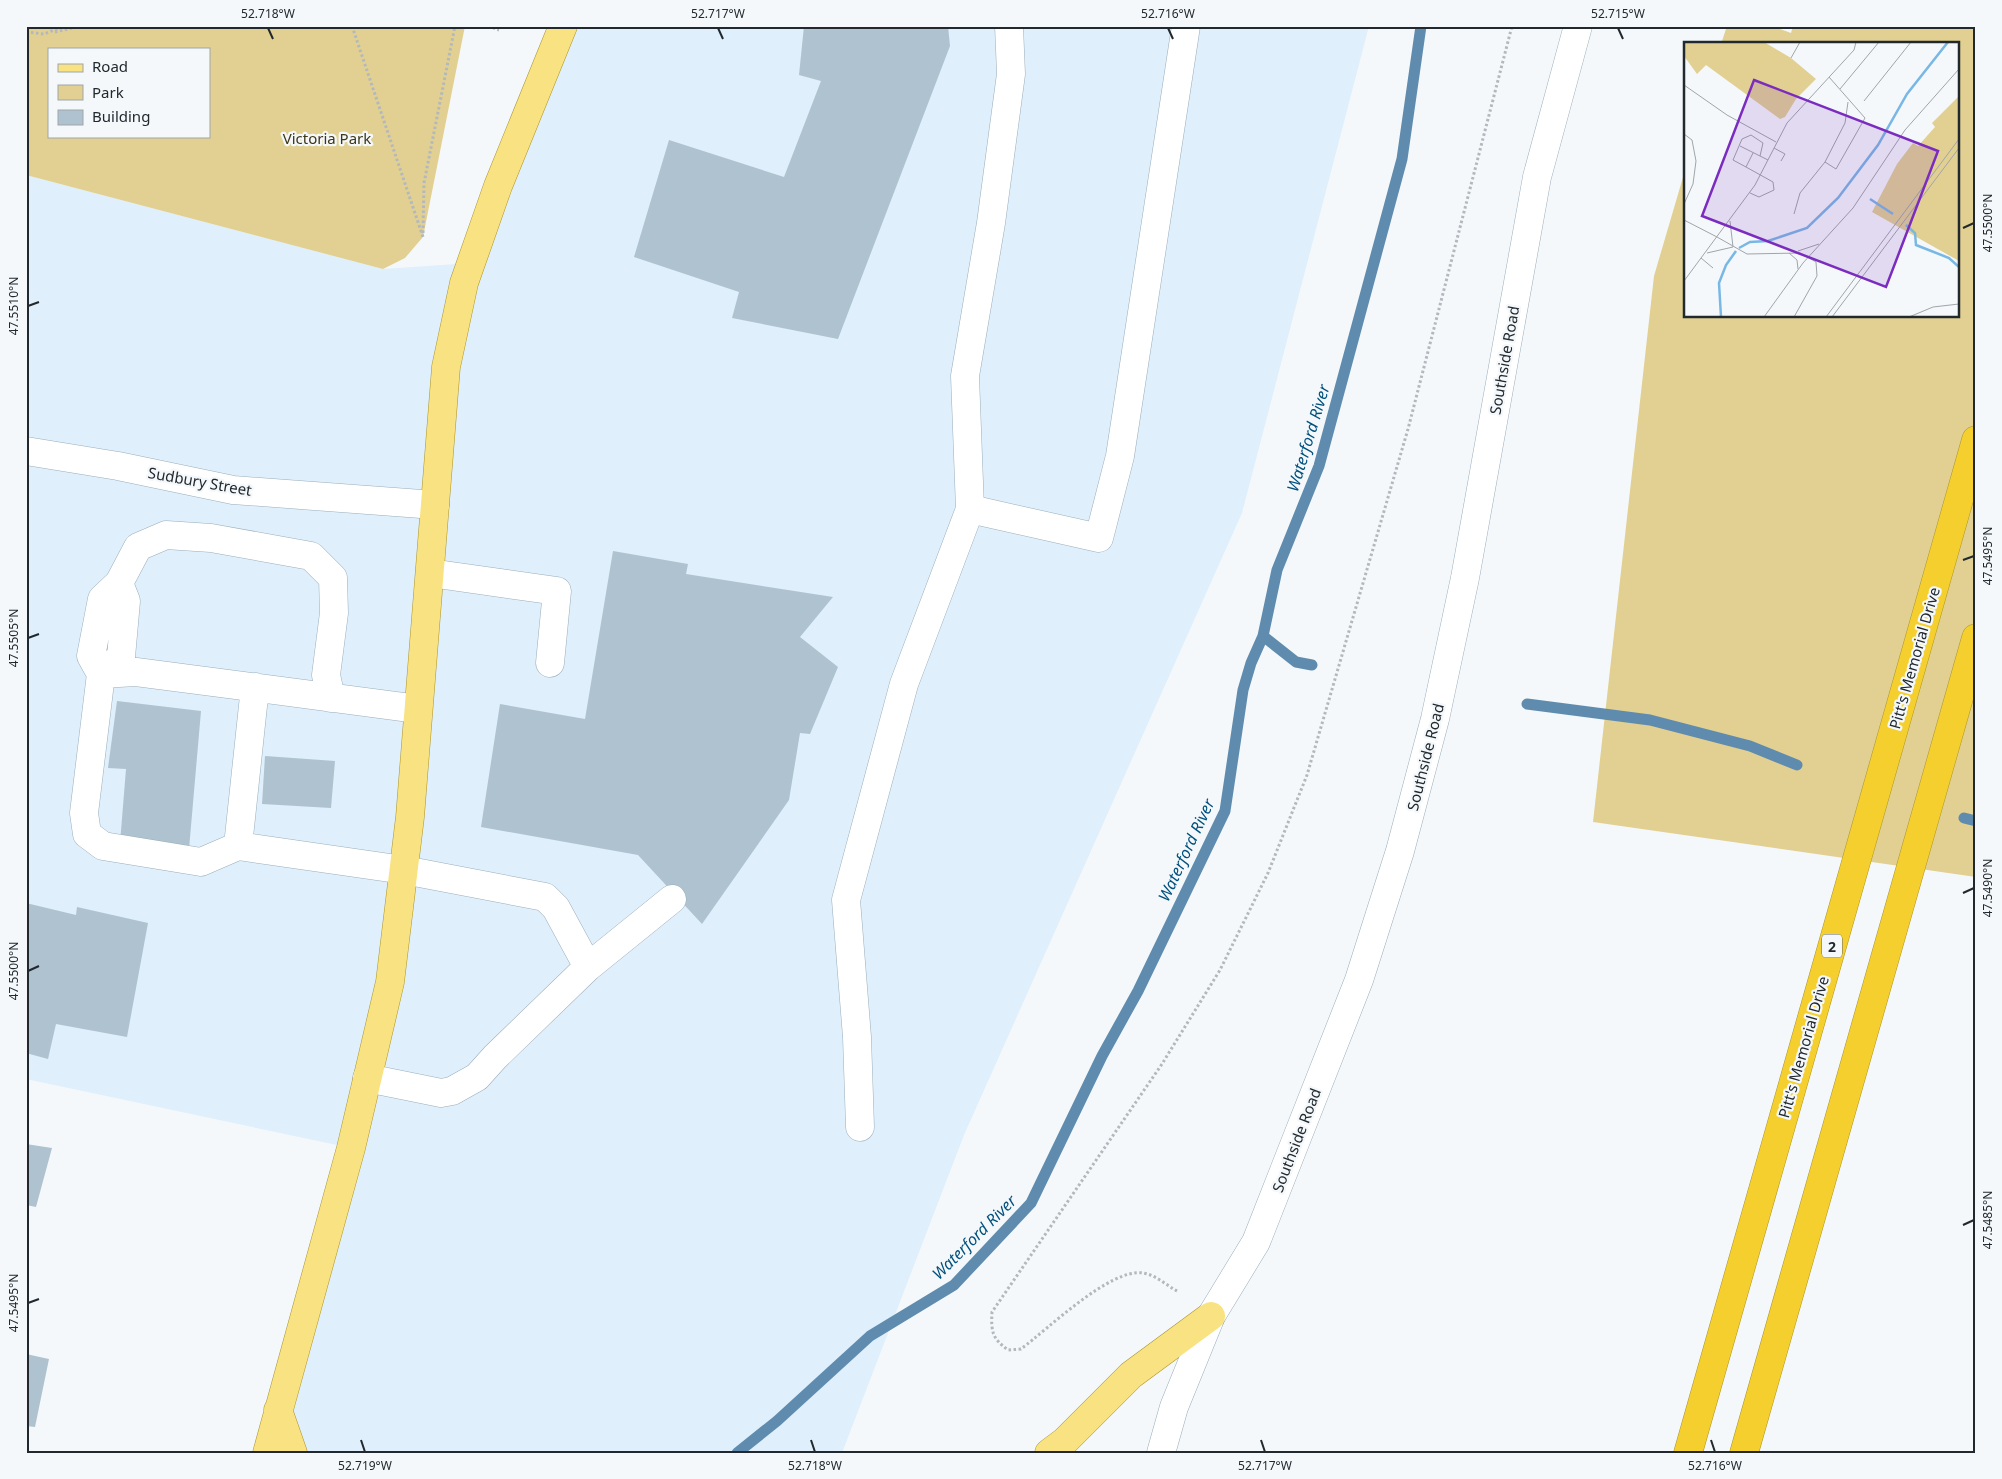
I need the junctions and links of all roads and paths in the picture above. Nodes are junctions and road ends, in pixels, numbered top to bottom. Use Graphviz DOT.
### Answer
graph roads {
  1 [pos="64,26"];
  2 [pos="81,26"];
  3 [pos="352,26"];
  4 [pos="455,26"];
  5 [pos="488,26"];
  6 [pos="563,26"];
  7 [pos="1009,26"];
  8 [pos="1186,26"];
  9 [pos="1512,26"];
  10 [pos="1578,26"];
  11 [pos="499,30"];
  12 [pos="26,32"];
  13 [pos="44,34"];
  14 [pos="1976,440"];
  15 [pos="26,451"];
  16 [pos="435,505"];
  17 [pos="970,510"];
  18 [pos="430,573"];
  19 [pos="1976,638"];
  20 [pos="550,663"];
  21 [pos="101,674"];
  22 [pos="255,688"];
  23 [pos="331,698"];
  24 [pos="418,709"];
  25 [pos="238,846"];
  26 [pos="404,870"];
  27 [pos="672,899"];
  28 [pos="588,967"];
  29 [pos="366,1078"];
  30 [pos="860,1127"];
  31 [pos="1177,1292"];
  32 [pos="1211,1316"];
  33 [pos="278,1410"];
  34 [pos="267,1453"];
  35 [pos="293,1453"];
  36 [pos="1048,1453"];
  37 [pos="1160,1453"];
  38 [pos="1688,1453"];
  39 [pos="1744,1453"];
  1 -- 13 [label="path"];
  2 -- 13 [label="path"];
  3 -- 4 [label="path"];
  5 -- 11 [label="path"];
  6 -- 16 [label="main road"];
  7 -- 17 [label="street"];
  8 -- 17 [label="street"];
  9 -- 31 [label="path"];
  10 -- 32 [label="street, Southside Road"];
  12 -- 13 [label="path"];
  14 -- 38 [label="highway, Pitt's Memorial Drive / 2"];
  15 -- 16 [label="street, Sudbury Street"];
  16 -- 18 [label="main road"];
  17 -- 30 [label="street"];
  18 -- 20 [label="street"];
  18 -- 24 [label="main road"];
  19 -- 39 [label="highway"];
  21 -- 22 [label="street"];
  21 -- 23 [label="street"];
  21 -- 25 [label="street"];
  22 -- 23 [label="street"];
  22 -- 25 [label="street"];
  23 -- 24 [label="street"];
  24 -- 26 [label="main road"];
  25 -- 26 [label="street"];
  26 -- 28 [label="street"];
  26 -- 29 [label="main road"];
  27 -- 28 [label="street"];
  28 -- 29 [label="street"];
  29 -- 33 [label="main road"];
  32 -- 36 [label="main road"];
  32 -- 37 [label="street, Southside Road"];
  33 -- 34 [label="main road"];
  33 -- 35 [label="main road"];
}
